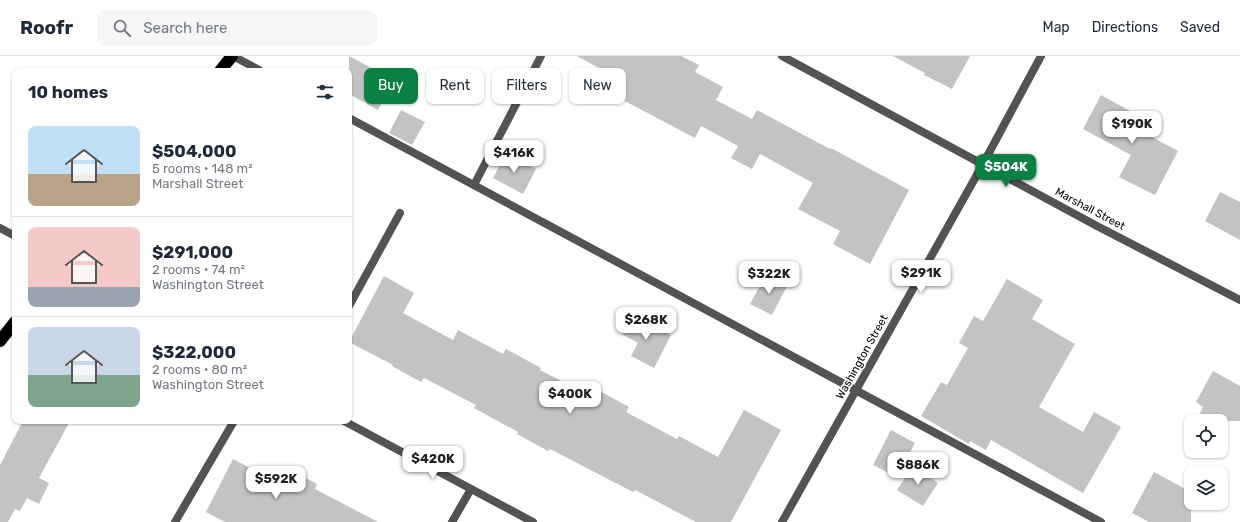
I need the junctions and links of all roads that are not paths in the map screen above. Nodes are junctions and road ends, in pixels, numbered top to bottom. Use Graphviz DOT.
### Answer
graph roads {
  1 [pos="232,56"];
  2 [pos="541,56"];
  3 [pos="782,56"];
  4 [pos="1041,56"];
  5 [pos="222,68"];
  6 [pos="255,68"];
  7 [pos="352,120"];
  8 [pos="983,164"];
  9 [pos="474,185"];
  10 [pos="400,214"];
  11 [pos="0,228"];
  12 [pos="12,234"];
  13 [pos="1240,300"];
  14 [pos="352,301"];
  15 [pos="12,326"];
  16 [pos="0,341"];
  17 [pos="856,391"];
  18 [pos="232,424"];
  19 [pos="350,424"];
  20 [pos="470,489"];
  21 [pos="176,522"];
  22 [pos="452,522"];
  23 [pos="533,522"];
  24 [pos="782,522"];
  25 [pos="1101,522"];
  1 -- 5 [label="highway"];
  1 -- 6 [label="street"];
  2 -- 9 [label="street"];
  3 -- 8 [label="street, Marshall Street"];
  4 -- 8 [label="street, Washington Street"];
  7 -- 9 [label="street"];
  8 -- 13 [label="street, Marshall Street"];
  8 -- 17 [label="street, Washington Street"];
  9 -- 17 [label="street"];
  10 -- 14 [label="street"];
  11 -- 12 [label="street"];
  15 -- 16 [label="highway"];
  17 -- 24 [label="street, Washington Street"];
  17 -- 25 [label="street"];
  18 -- 21 [label="street"];
  19 -- 20 [label="street"];
  20 -- 22 [label="street"];
  20 -- 23 [label="street"];
}
